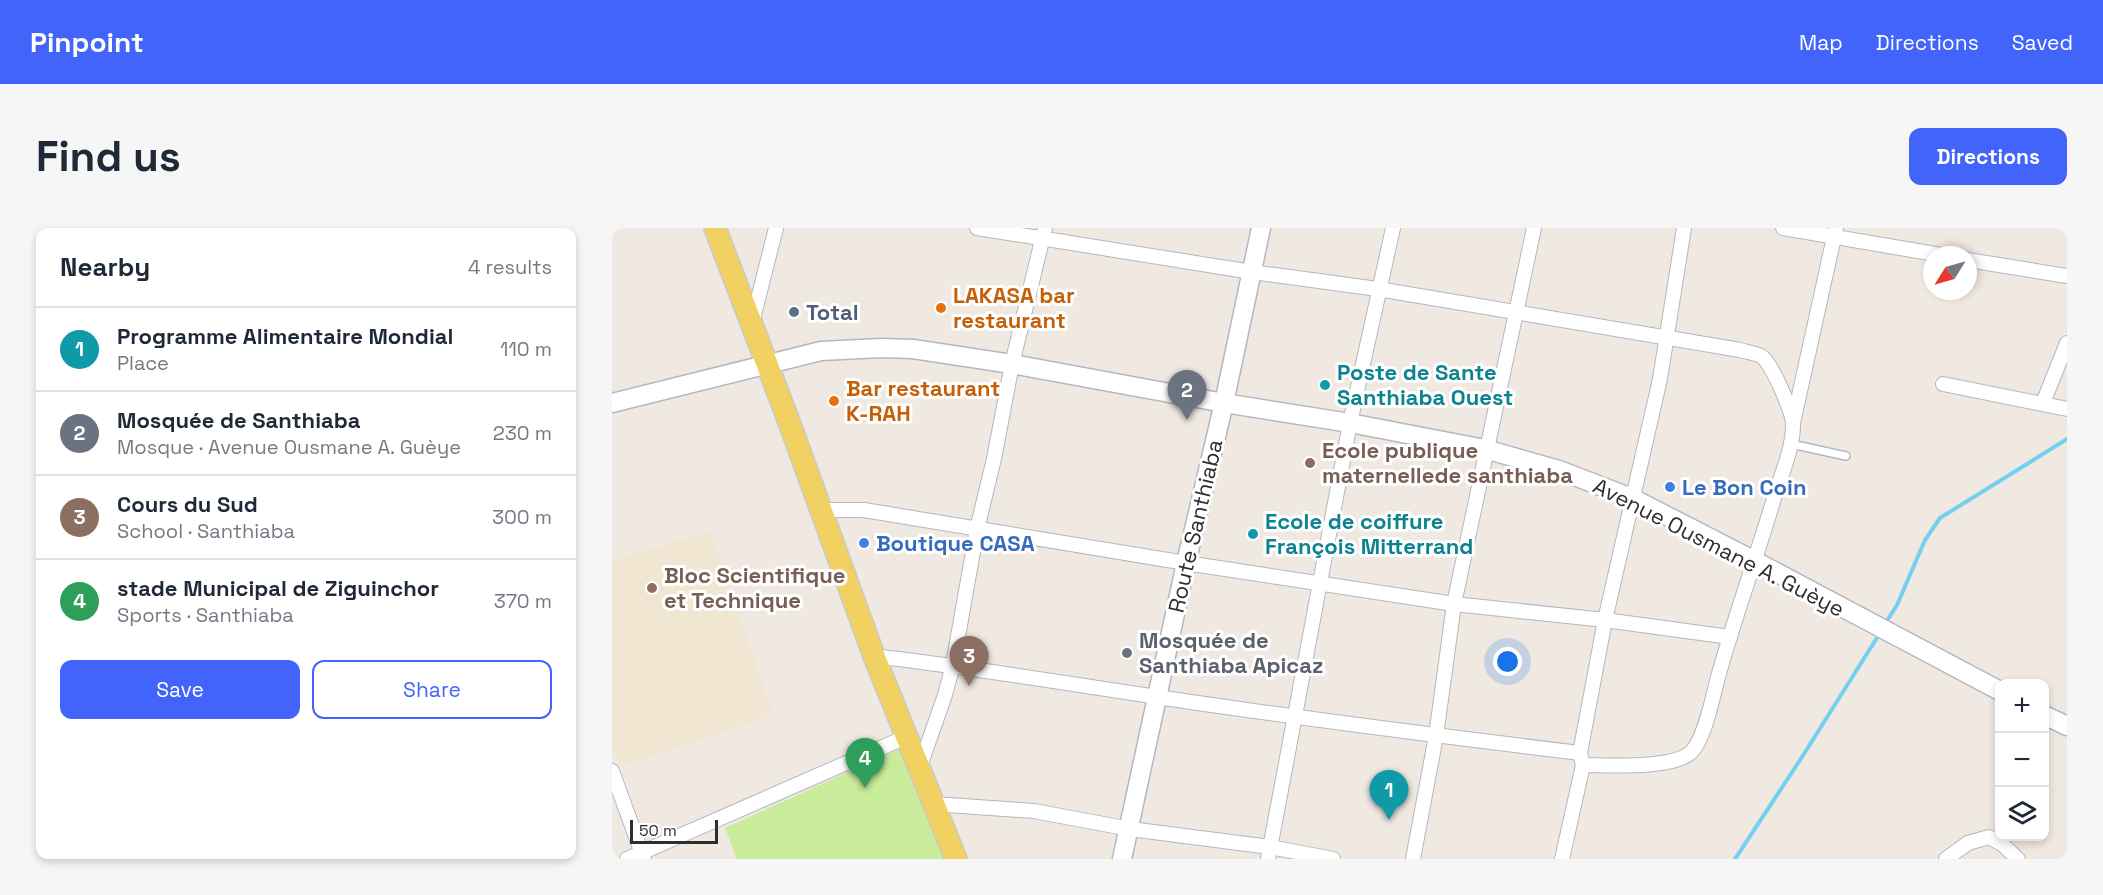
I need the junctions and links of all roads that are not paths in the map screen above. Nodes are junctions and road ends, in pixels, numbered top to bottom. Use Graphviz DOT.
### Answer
graph roads {
  1 [pos="715,228"];
  2 [pos="776,228"];
  3 [pos="977,228"];
  4 [pos="1261,228"];
  5 [pos="1393,228"];
  6 [pos="1534,228"];
  7 [pos="1684,228"];
  8 [pos="1783,228"];
  9 [pos="1835,232"];
  10 [pos="1044,233"];
  11 [pos="1923,251"];
  12 [pos="1977,261"];
  13 [pos="1252,272"];
  14 [pos="2067,276"];
  15 [pos="1378,289"];
  16 [pos="1518,312"];
  17 [pos="751,325"];
  18 [pos="1666,339"];
  19 [pos="2067,343"];
  20 [pos="766,363"];
  21 [pos="1012,364"];
  22 [pos="1943,384"];
  23 [pos="612,403"];
  24 [pos="2043,403"];
  25 [pos="1224,404"];
  26 [pos="2067,409"];
  27 [pos="1350,423"];
  28 [pos="1793,423"];
  29 [pos="1791,444"];
  30 [pos="1485,449"];
  31 [pos="1846,456"];
  32 [pos="1634,499"];
  33 [pos="820,510"];
  34 [pos="977,529"];
  35 [pos="1755,561"];
  36 [pos="1185,563"];
  37 [pos="1318,584"];
  38 [pos="1454,604"];
  39 [pos="1605,620"];
  40 [pos="1730,637"];
  41 [pos="874,656"];
  42 [pos="953,665"];
  43 [pos="1995,688"];
  44 [pos="1158,697"];
  45 [pos="1295,716"];
  46 [pos="2049,717"];
  47 [pos="2067,726"];
  48 [pos="908,736"];
  49 [pos="1436,736"];
  50 [pos="1582,759"];
  51 [pos="919,769"];
  52 [pos="612,771"];
  53 [pos="933,804"];
  54 [pos="1130,829"];
  55 [pos="1269,853"];
  56 [pos="643,856"];
  57 [pos="627,859"];
  58 [pos="956,859"];
  59 [pos="1122,859"];
  60 [pos="1333,859"];
  61 [pos="1413,859"];
  62 [pos="1562,859"];
  63 [pos="1946,859"];
  64 [pos="2018,859"];
  1 -- 17 [label="main road"];
  2 -- 17 [label="street"];
  3 -- 10 [label="street"];
  4 -- 13 [label="street, Route Santhiaba"];
  5 -- 15 [label="street"];
  6 -- 16 [label="street"];
  7 -- 18 [label="street"];
  8 -- 9 [label="street"];
  9 -- 11 [label="street"];
  9 -- 28 [label="street"];
  10 -- 13 [label="street"];
  10 -- 21 [label="street"];
  12 -- 14 [label="street"];
  13 -- 15 [label="street"];
  13 -- 25 [label="street, Route Santhiaba"];
  15 -- 16 [label="street"];
  15 -- 27 [label="street"];
  16 -- 18 [label="street"];
  16 -- 30 [label="street"];
  17 -- 20 [label="main road"];
  18 -- 28 [label="street"];
  18 -- 32 [label="street"];
  19 -- 24 [label="street"];
  20 -- 21 [label="street, Avenue Ousmane A. Guèye"];
  20 -- 23 [label="street, Avenue Ousmane A. Guèye"];
  20 -- 33 [label="main road"];
  21 -- 25 [label="street, Avenue Ousmane A. Guèye"];
  21 -- 34 [label="street"];
  22 -- 24 [label="street"];
  24 -- 26 [label="street"];
  25 -- 27 [label="street, Avenue Ousmane A. Guèye"];
  25 -- 36 [label="street, Route Santhiaba"];
  27 -- 30 [label="street, Avenue Ousmane A. Guèye"];
  27 -- 37 [label="street"];
  28 -- 29 [label="street"];
  29 -- 31 [label="lane"];
  29 -- 35 [label="street"];
  30 -- 32 [label="street, Avenue Ousmane A. Guèye"];
  30 -- 38 [label="street"];
  32 -- 35 [label="street, Avenue Ousmane A. Guèye"];
  32 -- 39 [label="street"];
  33 -- 34 [label="street"];
  33 -- 41 [label="main road"];
  34 -- 36 [label="street"];
  34 -- 42 [label="street"];
  35 -- 40 [label="street"];
  35 -- 43 [label="street, Avenue Ousmane A. Guèye"];
  36 -- 37 [label="street"];
  36 -- 44 [label="street, Route Santhiaba"];
  37 -- 38 [label="street"];
  37 -- 45 [label="street"];
  38 -- 39 [label="street"];
  38 -- 49 [label="street"];
  39 -- 40 [label="street"];
  39 -- 50 [label="street"];
  40 -- 50 [label="street"];
  41 -- 42 [label="street"];
  41 -- 48 [label="main road"];
  42 -- 44 [label="street"];
  42 -- 51 [label="street"];
  44 -- 45 [label="street"];
  44 -- 54 [label="street, Route Santhiaba"];
  45 -- 49 [label="street"];
  45 -- 55 [label="street"];
  46 -- 47 [label="street"];
  48 -- 51 [label="main road"];
  48 -- 56 [label="street"];
  49 -- 50 [label="street"];
  49 -- 61 [label="street"];
  50 -- 62 [label="street"];
  51 -- 53 [label="main road"];
  52 -- 56 [label="street"];
  53 -- 54 [label="street"];
  53 -- 58 [label="main road"];
  54 -- 55 [label="street"];
  54 -- 59 [label="street, Route Santhiaba"];
  55 -- 60 [label="street"];
  56 -- 57 [label="street"];
  63 -- 64 [label="street"];
}
